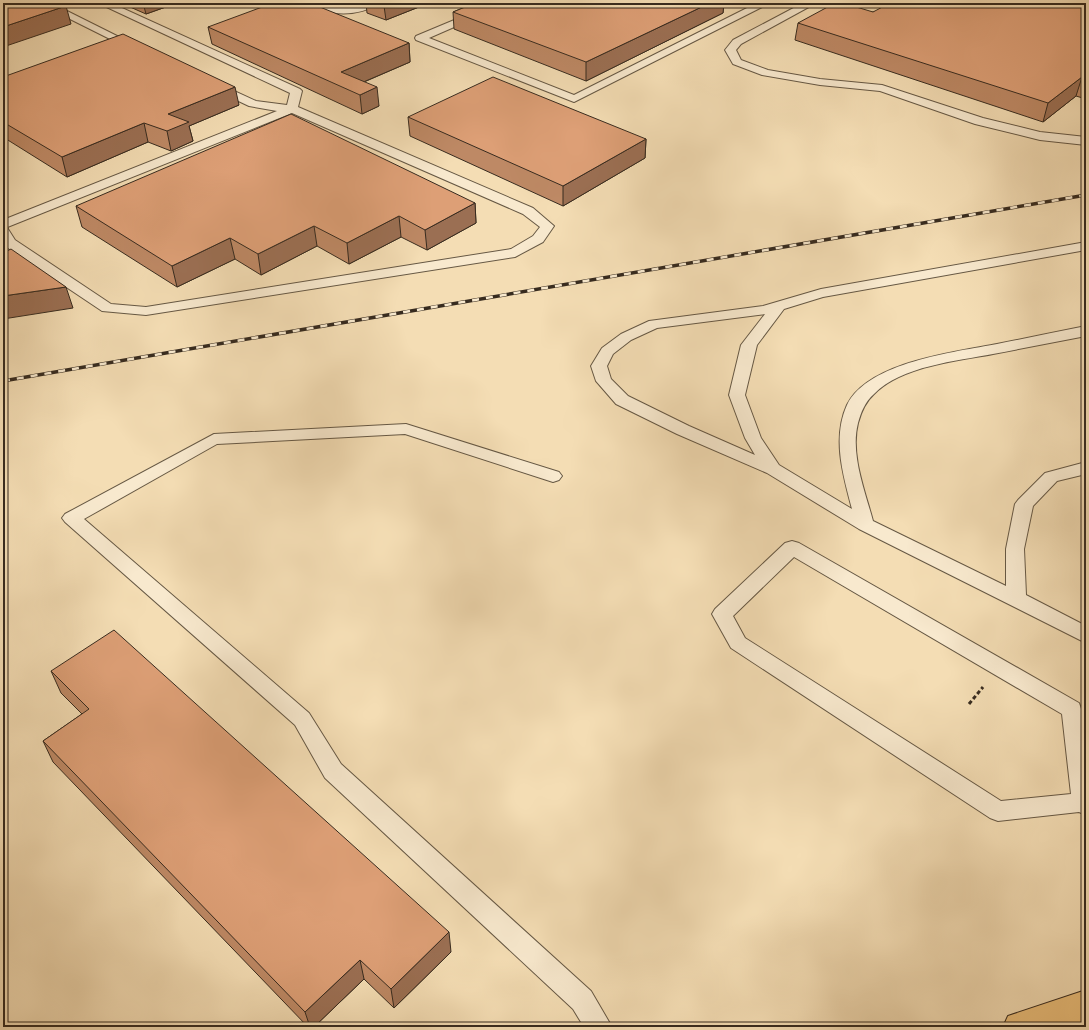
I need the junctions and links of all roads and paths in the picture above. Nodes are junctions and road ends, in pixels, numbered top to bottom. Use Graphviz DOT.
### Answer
graph roads {
  1 [pos="43,3"];
  2 [pos="103,3"];
  3 [pos="316,3"];
  4 [pos="372,3"];
  5 [pos="504,3"];
  6 [pos="765,3"];
  7 [pos="811,3"];
  8 [pos="152,25"];
  9 [pos="116,38"];
  10 [pos="101,44"];
  11 [pos="145,52"];
  12 [pos="202,80"];
  13 [pos="292,109"];
  14 [pos="1086,141"];
  15 [pos="3,225"];
  16 [pos="3,232"];
  17 [pos="1086,246"];
  18 [pos="779,306"];
  19 [pos="1086,331"];
  20 [pos="1086,468"];
  21 [pos="773,469"];
  22 [pos="553,476"];
  23 [pos="865,525"];
  24 [pos="1016,599"];
  25 [pos="1086,635"];
  26 [pos="986,684"];
  27 [pos="969,704"];
  28 [pos="1085,803"];
  29 [pos="1086,1005"];
  30 [pos="599,1027"];
  31 [pos="1019,1027"];
  1 -- 9 [label="lane"];
  2 -- 8 [label="lane"];
  3 -- 4 [label="lane"];
  5 -- 6 [label="lane"];
  7 -- 14 [label="lane"];
  8 -- 9 [label="lane"];
  8 -- 13 [label="lane"];
  9 -- 10 [label="lane"];
  9 -- 11 [label="lane"];
  12 -- 13 [label="lane"];
  13 -- 15 [label="lane"];
  13 -- 16 [label="lane"];
  17 -- 18 [label="lane"];
  18 -- 21 [label="lane"];
  18 -- 21 [label="lane"];
  19 -- 23 [label="lane"];
  20 -- 24 [label="lane"];
  21 -- 23 [label="lane"];
  22 -- 30 [label="lane"];
  23 -- 24 [label="lane"];
  24 -- 25 [label="lane"];
  26 -- 27 [label="path"];
  28 -- 28 [label="lane"];
  29 -- 31 [label="main road"];
}
